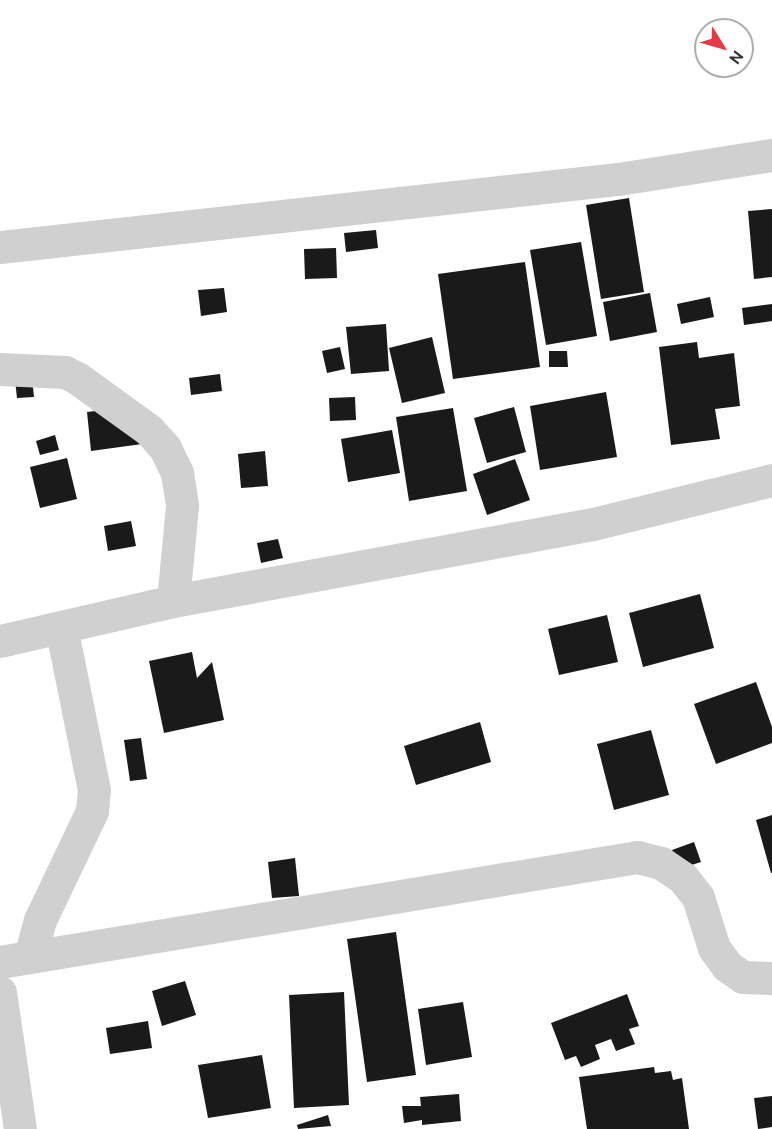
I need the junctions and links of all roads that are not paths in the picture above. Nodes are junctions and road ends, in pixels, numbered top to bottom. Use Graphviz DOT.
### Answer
graph roads {
  1 [pos="772,155"];
  2 [pos="0,248"];
  3 [pos="0,369"];
  4 [pos="772,480"];
  5 [pos="173,601"];
  6 [pos="61,627"];
  7 [pos="0,641"];
  8 [pos="15,960"];
  9 [pos="772,978"];
  10 [pos="0,992"];
  11 [pos="21,1129"];
  1 -- 2 [label="street"];
  3 -- 5 [label="street"];
  4 -- 5 [label="street"];
  5 -- 6 [label="street"];
  6 -- 7 [label="street"];
  6 -- 8 [label="street"];
  8 -- 9 [label="street"];
  10 -- 11 [label="street"];
}
